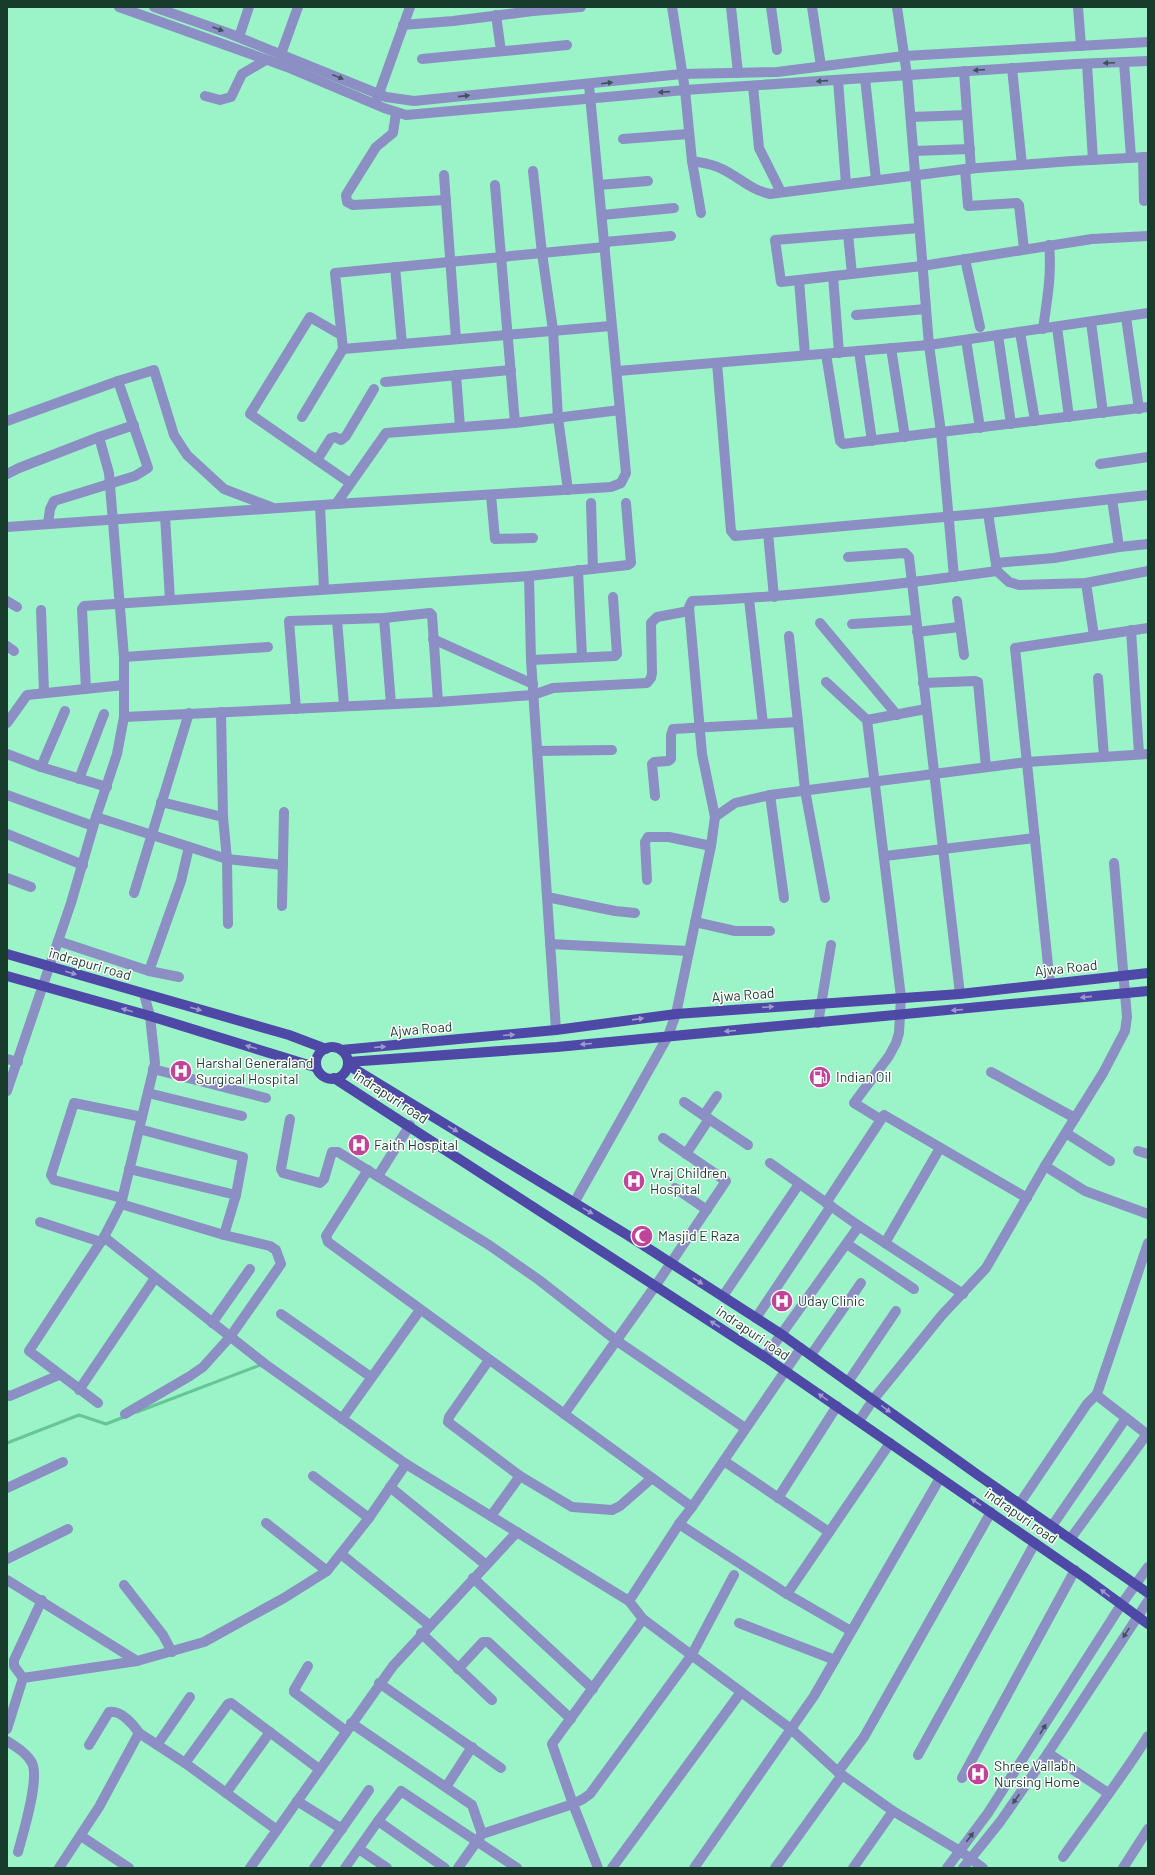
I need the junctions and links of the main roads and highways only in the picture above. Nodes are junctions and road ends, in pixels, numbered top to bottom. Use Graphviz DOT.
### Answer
graph roads {
  1 [pos="7,954"];
  2 [pos="1148,973"];
  3 [pos="7,976"];
  4 [pos="1148,991"];
  5 [pos="326,1049"];
  6 [pos="341,1050"];
  7 [pos="348,1063"];
  8 [pos="315,1067"];
  9 [pos="334,1078"];
  10 [pos="1148,1593"];
  11 [pos="1148,1624"];
  1 -- 5 [label="main road, indrapuri road, one-way"];
  6 -- 2 [label="main road, Ajwa Road, one-way"];
  8 -- 3 [label="main road, one-way"];
  4 -- 7 [label="main road, Ajwa Road, one-way"];
  5 -- 6 [label="main road"];
  5 -- 8 [label="main road"];
  6 -- 7 [label="main road"];
  7 -- 9 [label="main road"];
  7 -- 10 [label="main road, indrapuri road, one-way"];
  8 -- 9 [label="main road"];
  11 -- 9 [label="main road, indrapuri road, one-way"];
}
